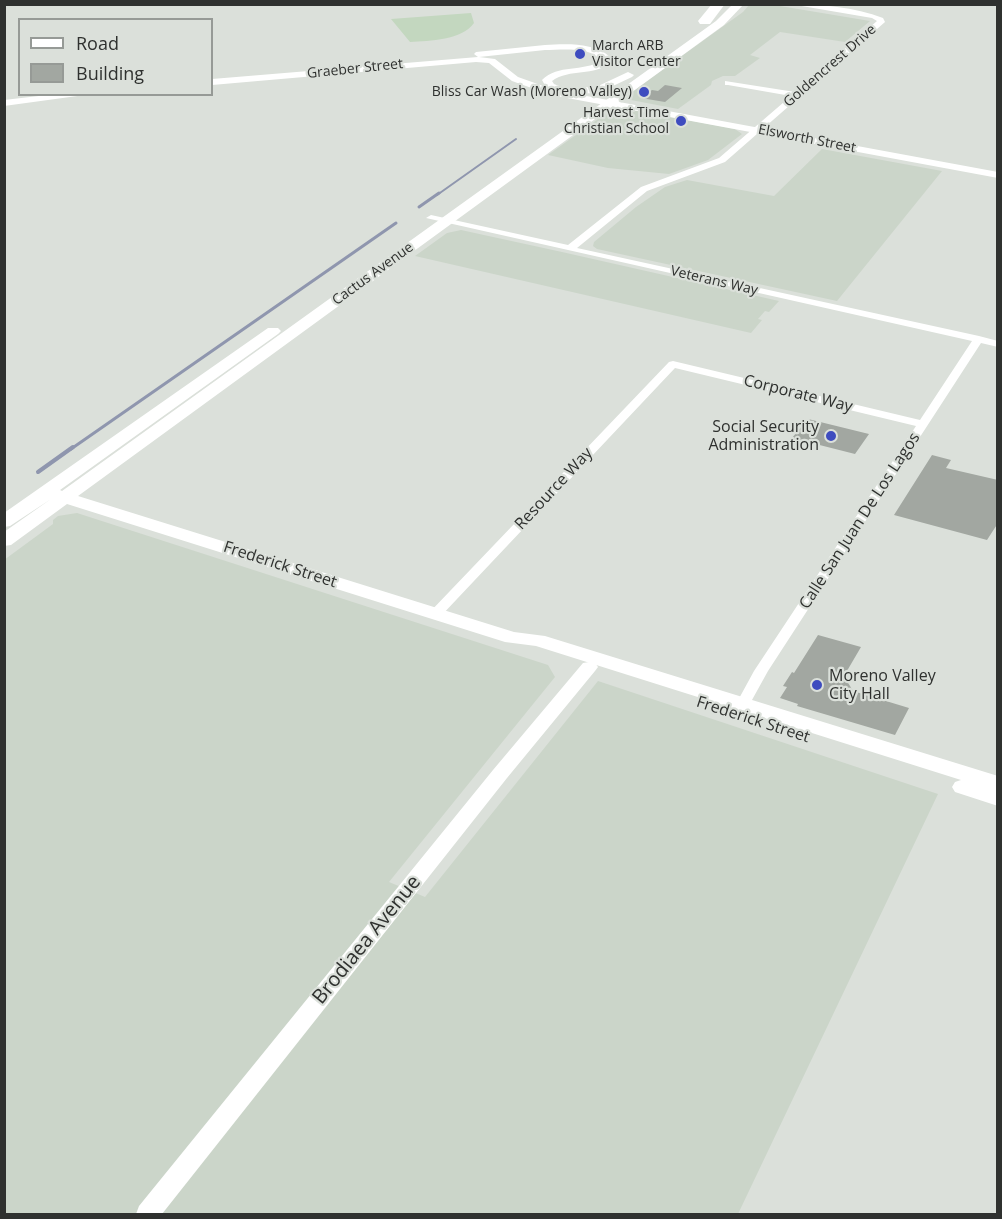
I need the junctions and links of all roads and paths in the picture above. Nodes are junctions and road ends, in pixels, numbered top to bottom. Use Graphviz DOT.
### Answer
graph roads {
  1 [pos="719,4"];
  2 [pos="725,4"];
  3 [pos="739,4"];
  4 [pos="793,4"];
  5 [pos="705,21"];
  6 [pos="455,57"];
  7 [pos="628,75"];
  8 [pos="213,82"];
  9 [pos="728,83"];
  10 [pos="564,91"];
  11 [pos="796,95"];
  12 [pos="69,96"];
  13 [pos="606,100"];
  14 [pos="4,103"];
  15 [pos="759,129"];
  16 [pos="998,175"];
  17 [pos="439,220"];
  18 [pos="568,249"];
  19 [pos="979,339"];
  20 [pos="998,344"];
  21 [pos="673,364"];
  22 [pos="923,424"];
  23 [pos="57,494"];
  24 [pos="4,522"];
  25 [pos="4,541"];
  26 [pos="435,614"];
  27 [pos="512,638"];
  28 [pos="589,668"];
  29 [pos="740,709"];
  30 [pos="867,757"];
  31 [pos="998,786"];
  32 [pos="998,799"];
  33 [pos="148,1215"];
  1 -- 5 [label="highway"];
  2 -- 5 [label="main road, Cactus Avenue"];
  3 -- 13 [label="main road, Cactus Avenue"];
  4 -- 11 [label="street, Goldencrest Drive"];
  5 -- 7 [label="main road, Cactus Avenue"];
  6 -- 8 [label="street, Graeber Street"];
  6 -- 10 [label="street"];
  6 -- 13 [label="street"];
  7 -- 10 [label="main road"];
  7 -- 13 [label="main road, Cactus Avenue"];
  9 -- 11 [label="street"];
  10 -- 13 [label="street"];
  11 -- 15 [label="street, Goldencrest Drive"];
  12 -- 14 [label="street"];
  13 -- 15 [label="street, Elsworth Street"];
  13 -- 17 [label="main road, Cactus Avenue"];
  15 -- 16 [label="street, Elsworth Street"];
  15 -- 18 [label="street, Goldencrest Drive"];
  17 -- 18 [label="street, Veterans Way"];
  17 -- 23 [label="main road, Cactus Avenue"];
  18 -- 19 [label="street, Veterans Way"];
  19 -- 20 [label="street, Veterans Way"];
  19 -- 22 [label="street, Calle San Juan De Los Lagos"];
  21 -- 22 [label="street, Corporate Way"];
  21 -- 26 [label="street, Resource Way"];
  22 -- 29 [label="street, Calle San Juan De Los Lagos"];
  23 -- 24 [label="main road, Cactus Avenue"];
  23 -- 25 [label="main road, Cactus Avenue"];
  23 -- 26 [label="main road, Frederick Street"];
  26 -- 27 [label="main road, Frederick Street"];
  27 -- 28 [label="main road, Frederick Street"];
  27 -- 29 [label="main road, Frederick Street"];
  28 -- 29 [label="main road, Frederick Street"];
  28 -- 33 [label="street, Brodiaea Avenue"];
  29 -- 30 [label="main road, Frederick Street"];
  29 -- 31 [label="main road, Frederick Street"];
  30 -- 31 [label="main road"];
  30 -- 32 [label="main road, Frederick Street"];
}
